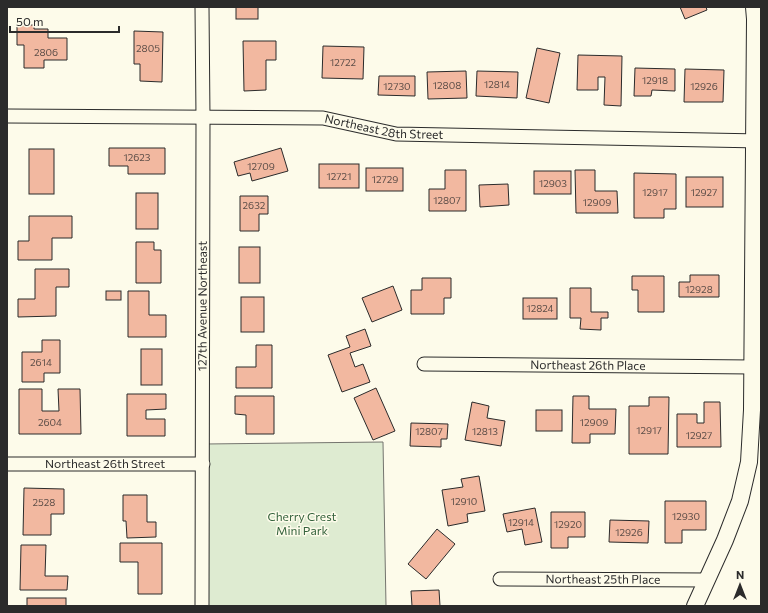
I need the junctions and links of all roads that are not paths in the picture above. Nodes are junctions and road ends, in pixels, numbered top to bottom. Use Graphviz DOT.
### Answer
graph roads {
  1 [pos="202,7"];
  2 [pos="754,7"];
  3 [pos="7,116"];
  4 [pos="203,118"];
  5 [pos="758,141"];
  6 [pos="424,364"];
  7 [pos="752,367"];
  8 [pos="7,464"];
  9 [pos="203,464"];
  10 [pos="500,579"];
  11 [pos="707,580"];
  12 [pos="202,606"];
  13 [pos="695,606"];
  1 -- 4 [label="street, 127th Avenue Northeast"];
  2 -- 5 [label="street"];
  3 -- 4 [label="street, Northeast 28th Street"];
  4 -- 5 [label="street, Northeast 28th Street"];
  4 -- 9 [label="street, 127th Avenue Northeast"];
  5 -- 7 [label="street"];
  6 -- 7 [label="street, Northeast 26th Place"];
  7 -- 11 [label="street"];
  8 -- 9 [label="street, Northeast 26th Street"];
  9 -- 12 [label="street, 127th Avenue Northeast"];
  10 -- 11 [label="street, Northeast 25th Place"];
  11 -- 13 [label="street"];
}
